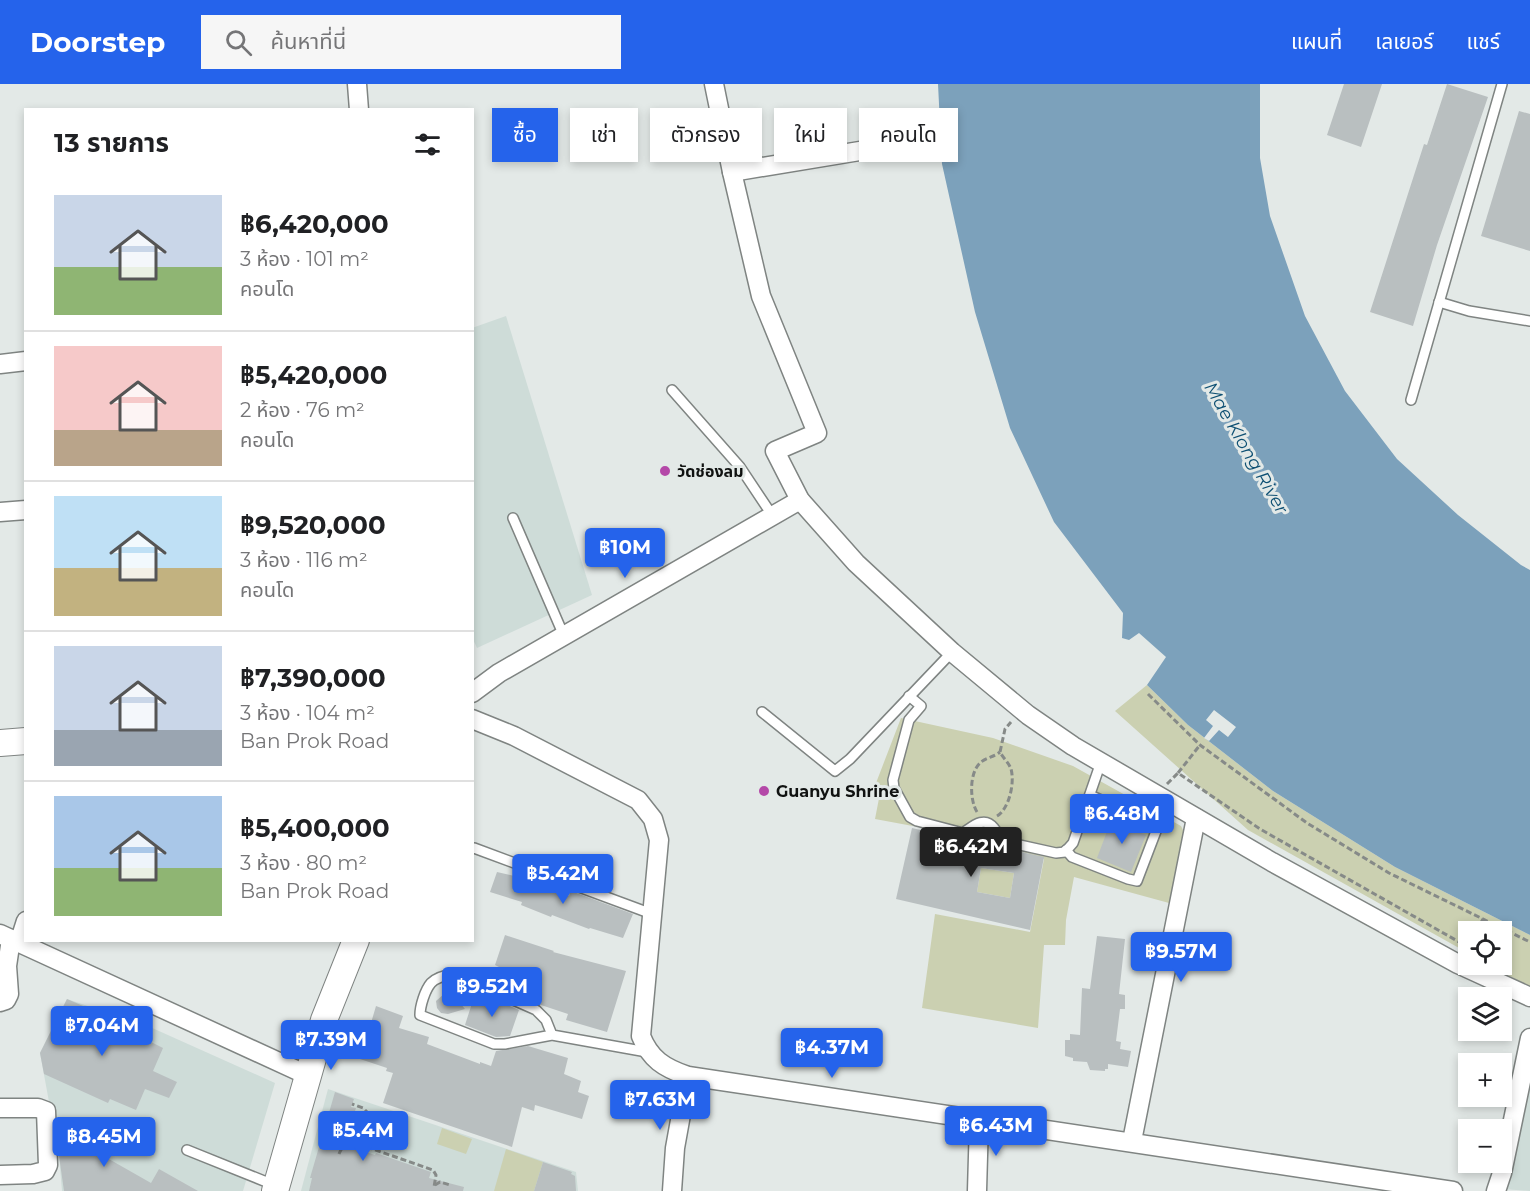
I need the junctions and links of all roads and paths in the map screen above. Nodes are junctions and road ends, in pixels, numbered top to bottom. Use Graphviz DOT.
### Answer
graph roads {
  1 [pos="357,84"];
  2 [pos="714,84"];
  3 [pos="1502,84"];
  4 [pos="359,108"];
  5 [pos="859,151"];
  6 [pos="732,172"];
  7 [pos="1439,302"];
  8 [pos="1530,321"];
  9 [pos="24,361"];
  10 [pos="0,364"];
  11 [pos="672,390"];
  12 [pos="1411,400"];
  13 [pos="800,500"];
  14 [pos="24,510"];
  15 [pos="0,512"];
  16 [pos="772,516"];
  17 [pos="513,518"];
  18 [pos="564,636"];
  19 [pos="952,652"];
  20 [pos="474,692"];
  21 [pos="1148,694"];
  22 [pos="909,696"];
  23 [pos="1022,710"];
  24 [pos="762,712"];
  25 [pos="474,720"];
  26 [pos="24,741"];
  27 [pos="0,743"];
  28 [pos="1200,745"];
  29 [pos="999,754"];
  30 [pos="1101,762"];
  31 [pos="1178,773"];
  32 [pos="1090,795"];
  33 [pos="1159,795"];
  34 [pos="983,816"];
  35 [pos="995,817"];
  36 [pos="1196,818"];
  37 [pos="474,849"];
  38 [pos="1066,850"];
  39 [pos="652,914"];
  40 [pos="1483,919"];
  41 [pos="24,923"];
  42 [pos="10,939"];
  43 [pos="1458,940"];
  44 [pos="355,942"];
  45 [pos="1530,942"];
  46 [pos="1530,997"];
  47 [pos="0,1002"];
  48 [pos="552,1035"];
  49 [pos="1530,1038"];
  50 [pos="647,1052"];
  51 [pos="307,1075"];
  52 [pos="688,1076"];
  53 [pos="352,1104"];
  54 [pos="0,1108"];
  55 [pos="980,1121"];
  56 [pos="1132,1141"];
  57 [pos="358,1144"];
  58 [pos="187,1150"];
  59 [pos="339,1154"];
  60 [pos="0,1175"];
  61 [pos="450,1185"];
  62 [pos="276,1188"];
  63 [pos="1445,1190"];
  64 [pos="672,1191"];
  65 [pos="977,1191"];
  66 [pos="1496,1191"];
  1 -- 4 [label="street"];
  2 -- 6 [label="street"];
  3 -- 7 [label="lane"];
  5 -- 6 [label="street"];
  6 -- 13 [label="street"];
  7 -- 8 [label="lane"];
  7 -- 12 [label="lane"];
  9 -- 10 [label="street"];
  11 -- 16 [label="lane"];
  13 -- 16 [label="street"];
  13 -- 19 [label="street"];
  14 -- 15 [label="street"];
  16 -- 18 [label="street"];
  17 -- 18 [label="lane"];
  18 -- 20 [label="street"];
  19 -- 22 [label="lane"];
  19 -- 23 [label="street"];
  21 -- 28 [label="path"];
  22 -- 24 [label="lane"];
  22 -- 38 [label="lane"];
  23 -- 29 [label="path"];
  23 -- 30 [label="street"];
  25 -- 39 [label="street"];
  26 -- 27 [label="street"];
  28 -- 31 [label="path"];
  28 -- 40 [label="path"];
  29 -- 34 [label="path"];
  29 -- 35 [label="path"];
  30 -- 32 [label="lane"];
  30 -- 33 [label="street"];
  31 -- 33 [label="path"];
  31 -- 43 [label="path"];
  32 -- 38 [label="lane"];
  32 -- 38 [label="lane"];
  33 -- 36 [label="street"];
  36 -- 46 [label="street"];
  36 -- 56 [label="street"];
  37 -- 39 [label="lane"];
  39 -- 50 [label="street"];
  40 -- 45 [label="path"];
  41 -- 42 [label="street"];
  42 -- 47 [label="street"];
  42 -- 51 [label="street"];
  44 -- 51 [label="street"];
  48 -- 48 [label="lane"];
  48 -- 50 [label="lane"];
  49 -- 66 [label="street"];
  50 -- 52 [label="street"];
  51 -- 62 [label="street"];
  52 -- 55 [label="street"];
  52 -- 64 [label="street"];
  53 -- 57 [label="path"];
  54 -- 60 [label="street"];
  55 -- 56 [label="street"];
  55 -- 65 [label="street"];
  56 -- 63 [label="street"];
  57 -- 59 [label="path"];
  57 -- 61 [label="path"];
  58 -- 62 [label="lane"];
}
